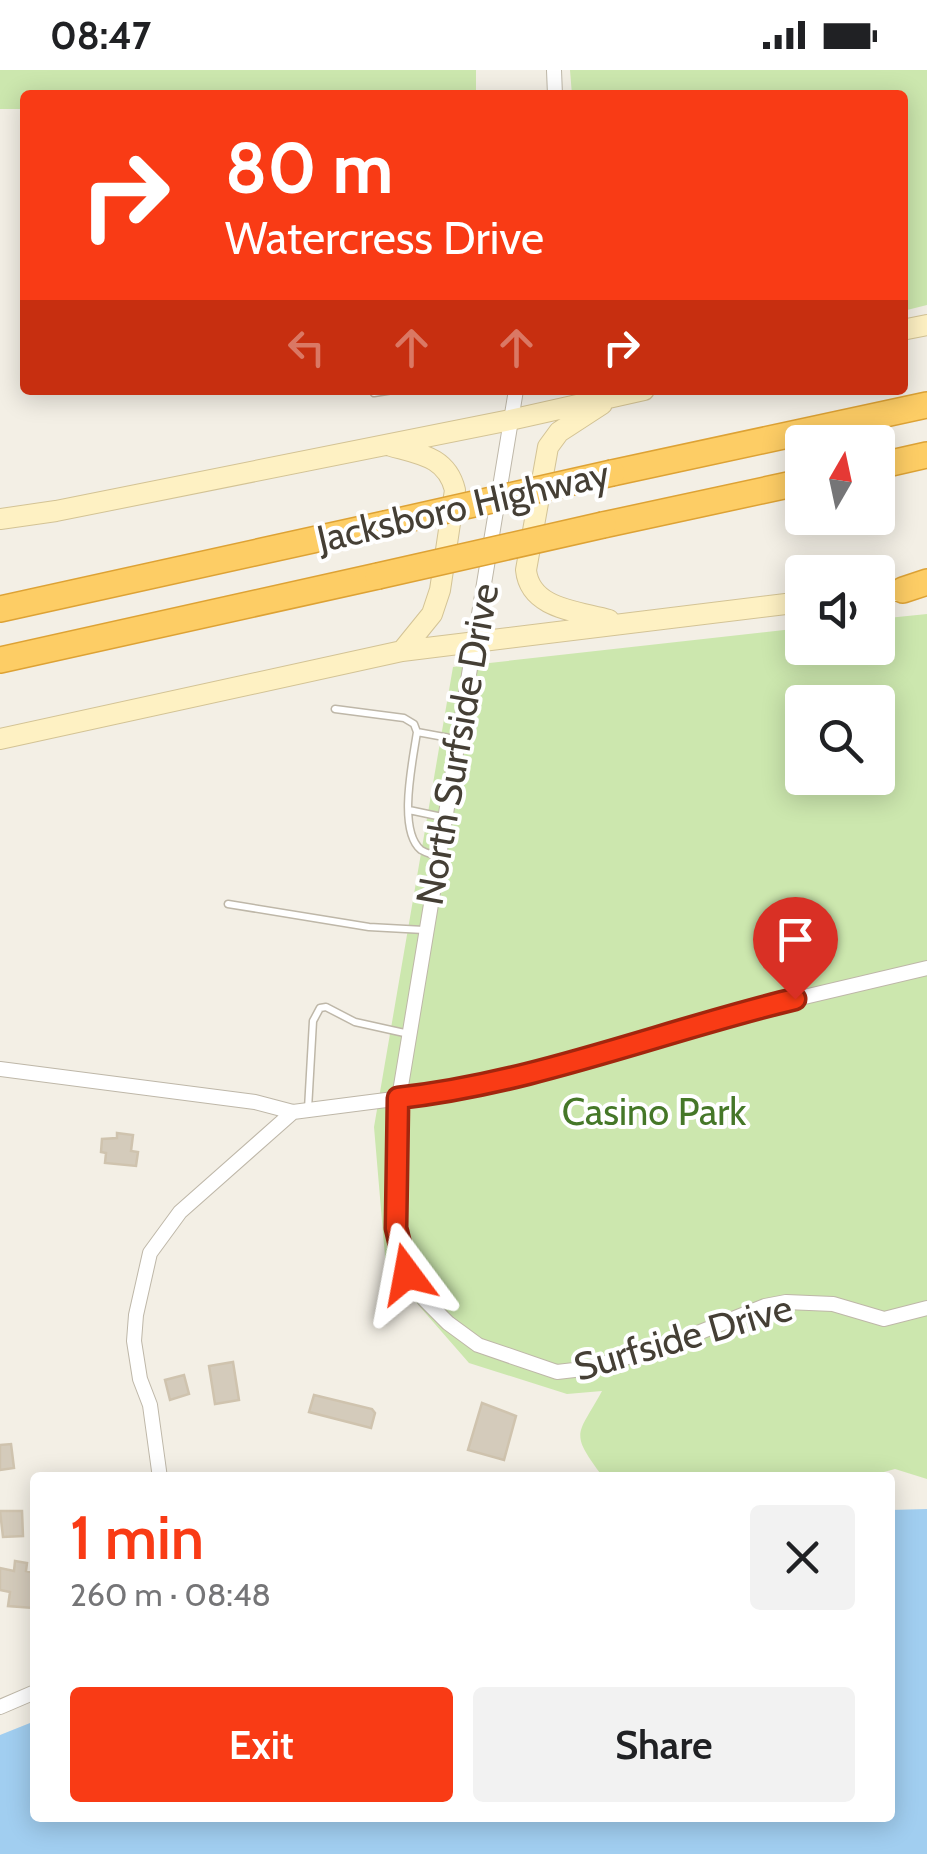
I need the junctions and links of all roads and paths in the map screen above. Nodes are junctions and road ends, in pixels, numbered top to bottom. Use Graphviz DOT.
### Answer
graph roads {
  1 [pos="515,395"];
  2 [pos="624,395"];
  3 [pos="612,398"];
  4 [pos="927,405"];
  5 [pos="510,420"];
  6 [pos="383,444"];
  7 [pos="927,455"];
  8 [pos="895,462"];
  9 [pos="785,486"];
  10 [pos="0,520"];
  11 [pos="785,604"];
  12 [pos="0,609"];
  13 [pos="621,624"];
  14 [pos="476,641"];
  15 [pos="402,650"];
  16 [pos="0,660"];
  17 [pos="335,709"];
  18 [pos="417,732"];
  19 [pos="456,739"];
  20 [pos="1,742"];
  21 [pos="409,810"];
  22 [pos="444,817"];
  23 [pos="437,857"];
  24 [pos="228,904"];
  25 [pos="425,930"];
  26 [pos="927,968"];
  27 [pos="409,1034"];
  28 [pos="0,1069"];
  29 [pos="398,1098"];
  30 [pos="300,1111"];
  31 [pos="927,1308"];
  32 [pos="159,1472"];
  33 [pos="30,1694"];
  34 [pos="0,1707"];
  1 -- 5 [label="street, North Surfside Drive"];
  2 -- 3 [label="main road, Jacksboro Highway"];
  3 -- 5 [label="main road, Jacksboro Highway"];
  3 -- 13 [label="main road"];
  4 -- 12 [label="highway, Jacksboro Highway, bridge"];
  5 -- 6 [label="main road, Jacksboro Highway"];
  5 -- 14 [label="street, North Surfside Drive"];
  6 -- 10 [label="main road, Jacksboro Highway"];
  6 -- 15 [label="main road"];
  7 -- 8 [label="highway"];
  9 -- 16 [label="highway, Jacksboro Highway, bridge"];
  11 -- 13 [label="main road"];
  13 -- 14 [label="main road"];
  14 -- 15 [label="main road"];
  14 -- 19 [label="street, North Surfside Drive"];
  15 -- 20 [label="main road"];
  17 -- 18 [label="lane"];
  18 -- 19 [label="lane"];
  18 -- 21 [label="lane"];
  19 -- 22 [label="street, North Surfside Drive"];
  21 -- 22 [label="lane"];
  21 -- 23 [label="lane"];
  22 -- 23 [label="street, North Surfside Drive"];
  23 -- 25 [label="street, North Surfside Drive"];
  24 -- 25 [label="lane"];
  25 -- 27 [label="street, North Surfside Drive"];
  26 -- 29 [label="street"];
  27 -- 29 [label="street, North Surfside Drive"];
  27 -- 30 [label="lane"];
  28 -- 30 [label="street"];
  29 -- 30 [label="street"];
  29 -- 31 [label="street, Surfside Drive"];
  30 -- 32 [label="street"];
  33 -- 34 [label="street"];
}
